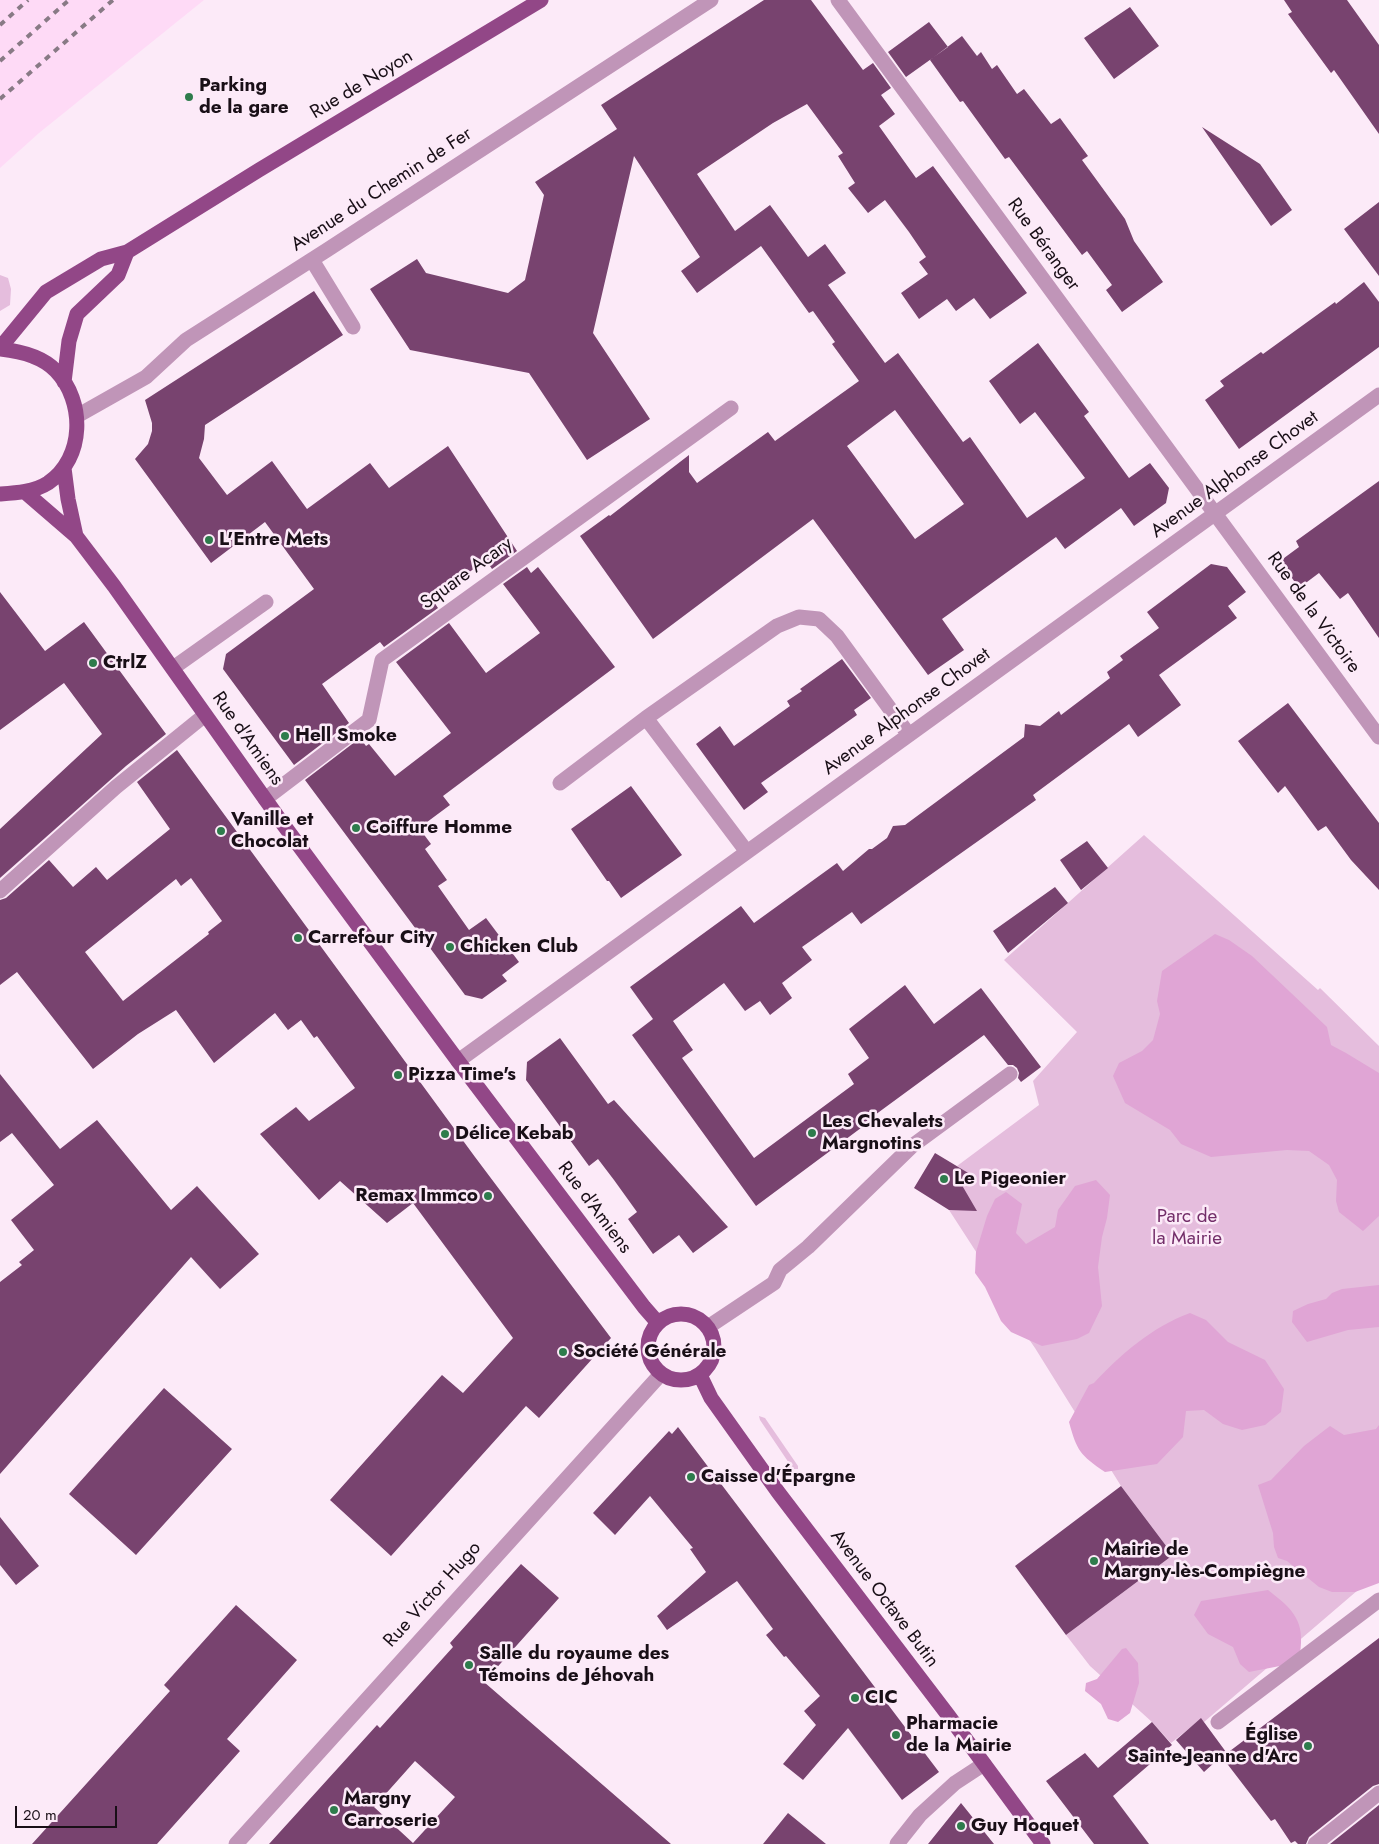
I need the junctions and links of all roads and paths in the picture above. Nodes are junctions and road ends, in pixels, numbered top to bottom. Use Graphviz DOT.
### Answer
graph roads {
  1 [pos="540,0"];
  2 [pos="711,0"];
  3 [pos="838,0"];
  4 [pos="127,252"];
  5 [pos="312,260"];
  6 [pos="352,328"];
  7 [pos="0,348"];
  8 [pos="64,382"];
  9 [pos="1379,395"];
  10 [pos="731,408"];
  11 [pos="77,416"];
  12 [pos="64,468"];
  13 [pos="25,492"];
  14 [pos="0,494"];
  15 [pos="1214,514"];
  16 [pos="76,536"];
  17 [pos="266,602"];
  18 [pos="173,668"];
  19 [pos="206,715"];
  20 [pos="646,718"];
  21 [pos="909,735"];
  22 [pos="1379,736"];
  23 [pos="560,783"];
  24 [pos="265,799"];
  25 [pos="747,852"];
  26 [pos="0,891"];
  27 [pos="458,1062"];
  28 [pos="1010,1074"];
  29 [pos="658,1323"];
  30 [pos="708,1327"];
  31 [pos="661,1374"];
  32 [pos="700,1375"];
  33 [pos="1379,1600"];
  34 [pos="1218,1722"];
  35 [pos="984,1764"];
  36 [pos="1379,1793"];
  37 [pos="236,1844"];
  38 [pos="897,1844"];
  39 [pos="1043,1844"];
  40 [pos="1315,1844"];
  1 -- 4 [label="main road, Rue de Noyon"];
  2 -- 5 [label="street, Avenue du Chemin de Fer"];
  3 -- 15 [label="street, Rue Béranger"];
  4 -- 7 [label="main road, Rue de Noyon"];
  4 -- 8 [label="main road"];
  5 -- 6 [label="street"];
  5 -- 11 [label="street, Avenue du Chemin de Fer"];
  7 -- 8 [label="main road"];
  8 -- 11 [label="main road"];
  9 -- 15 [label="street, Avenue Alphonse Chovet"];
  10 -- 24 [label="street, Square Acary"];
  11 -- 12 [label="main road"];
  12 -- 13 [label="main road"];
  12 -- 16 [label="main road, Rue d'Amiens"];
  13 -- 14 [label="main road"];
  13 -- 16 [label="main road, Rue d'Amiens"];
  15 -- 21 [label="street, Avenue Alphonse Chovet"];
  15 -- 22 [label="street, Rue de la Victoire"];
  16 -- 18 [label="main road, Rue d'Amiens"];
  17 -- 18 [label="street"];
  18 -- 19 [label="main road, Rue d'Amiens"];
  19 -- 24 [label="main road, Rue d'Amiens"];
  19 -- 26 [label="street"];
  20 -- 21 [label="street"];
  20 -- 23 [label="street"];
  20 -- 25 [label="street"];
  21 -- 25 [label="street, Avenue Alphonse Chovet"];
  24 -- 27 [label="main road, Rue d'Amiens"];
  25 -- 27 [label="street, Avenue Alphonse Chovet"];
  27 -- 29 [label="main road, Rue d'Amiens"];
  28 -- 30 [label="street"];
  29 -- 30 [label="main road"];
  29 -- 31 [label="main road"];
  30 -- 32 [label="main road"];
  31 -- 32 [label="main road"];
  31 -- 37 [label="street, Rue Victor Hugo"];
  32 -- 35 [label="main road, Avenue Octave Butin"];
  33 -- 34 [label="street"];
  35 -- 38 [label="street"];
  35 -- 39 [label="main road, Avenue Octave Butin"];
  36 -- 40 [label="street"];
}
